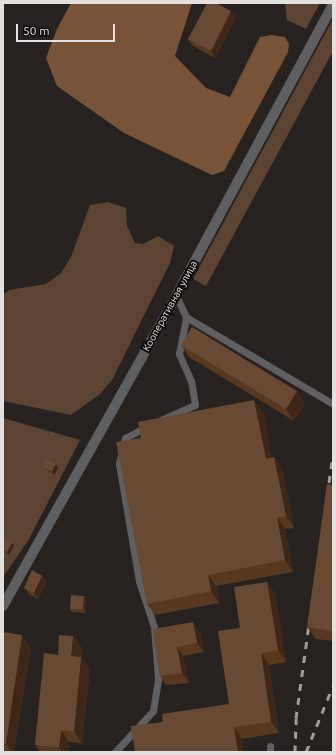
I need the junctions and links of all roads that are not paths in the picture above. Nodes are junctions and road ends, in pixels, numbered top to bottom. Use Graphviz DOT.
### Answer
graph roads {
  1 [pos="333,4"];
  2 [pos="176,296"];
  3 [pos="186,317"];
  4 [pos="333,404"];
  5 [pos="3,606"];
  6 [pos="116,752"];
  1 -- 2 [label="street, Кооперативная улица"];
  2 -- 3 [label="lane"];
  2 -- 5 [label="street, Кооперативная улица"];
  3 -- 4 [label="lane"];
  3 -- 6 [label="lane"];
}
